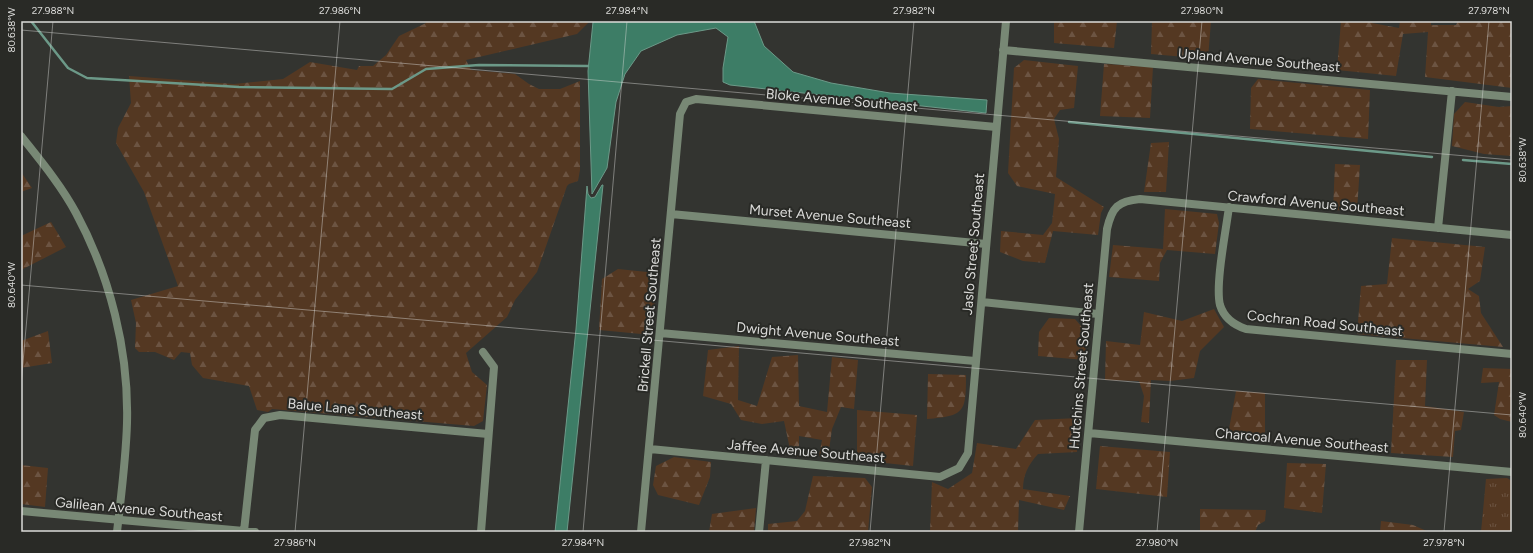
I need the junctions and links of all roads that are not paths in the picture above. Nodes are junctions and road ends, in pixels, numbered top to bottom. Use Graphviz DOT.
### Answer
graph roads {
  1 [pos="1006,21"];
  2 [pos="1003,50"];
  3 [pos="1452,91"];
  4 [pos="1512,97"];
  5 [pos="686,102"];
  6 [pos="996,127"];
  7 [pos="21,136"];
  8 [pos="1118,204"];
  9 [pos="1229,208"];
  10 [pos="671,214"];
  11 [pos="1438,228"];
  12 [pos="1512,235"];
  13 [pos="986,244"];
  14 [pos="982,302"];
  15 [pos="1098,314"];
  16 [pos="660,333"];
  17 [pos="483,352"];
  18 [pos="1512,354"];
  19 [pos="974,361"];
  20 [pos="1089,433"];
  21 [pos="488,434"];
  22 [pos="650,449"];
  23 [pos="766,460"];
  24 [pos="959,468"];
  25 [pos="1512,472"];
  26 [pos="21,511"];
  27 [pos="118,520"];
  28 [pos="244,531"];
  29 [pos="117,532"];
  30 [pos="255,532"];
  31 [pos="481,532"];
  32 [pos="641,532"];
  33 [pos="759,532"];
  34 [pos="1079,532"];
  1 -- 2 [label="street, Jaslo Street Southeast"];
  2 -- 3 [label="street, Upland Avenue Southeast"];
  2 -- 6 [label="street, Jaslo Street Southeast"];
  3 -- 4 [label="street, Upland Avenue Southeast"];
  3 -- 11 [label="street"];
  5 -- 6 [label="street, Bloke Avenue Southeast"];
  5 -- 10 [label="street, Brickell Street Southeast"];
  6 -- 13 [label="street, Jaslo Street Southeast"];
  7 -- 27 [label="street"];
  8 -- 9 [label="street, Crawford Avenue Southeast"];
  8 -- 15 [label="street, Hutchins Street Southeast"];
  9 -- 11 [label="street, Crawford Avenue Southeast"];
  9 -- 18 [label="street, Cochran Road Southeast"];
  10 -- 13 [label="street, Murset Avenue Southeast"];
  10 -- 16 [label="street, Brickell Street Southeast"];
  11 -- 12 [label="street, Crawford Avenue Southeast"];
  13 -- 14 [label="street, Jaslo Street Southeast"];
  14 -- 15 [label="street"];
  14 -- 19 [label="street, Jaslo Street Southeast"];
  15 -- 20 [label="street, Hutchins Street Southeast"];
  16 -- 19 [label="street, Dwight Avenue Southeast"];
  16 -- 22 [label="street, Brickell Street Southeast"];
  17 -- 21 [label="street"];
  19 -- 24 [label="street, Jaslo Street Southeast"];
  20 -- 25 [label="street, Charcoal Avenue Southeast"];
  20 -- 34 [label="street, Hutchins Street Southeast"];
  21 -- 28 [label="street, Balue Lane Southeast"];
  21 -- 31 [label="street"];
  22 -- 23 [label="street, Jaffee Avenue Southeast"];
  22 -- 32 [label="street, Brickell Street Southeast"];
  23 -- 24 [label="street, Jaffee Avenue Southeast"];
  23 -- 33 [label="street"];
  26 -- 27 [label="street, Galilean Avenue Southeast"];
  27 -- 28 [label="street, Galilean Avenue Southeast"];
  27 -- 29 [label="street"];
  28 -- 30 [label="street, Galilean Avenue Southeast"];
}
